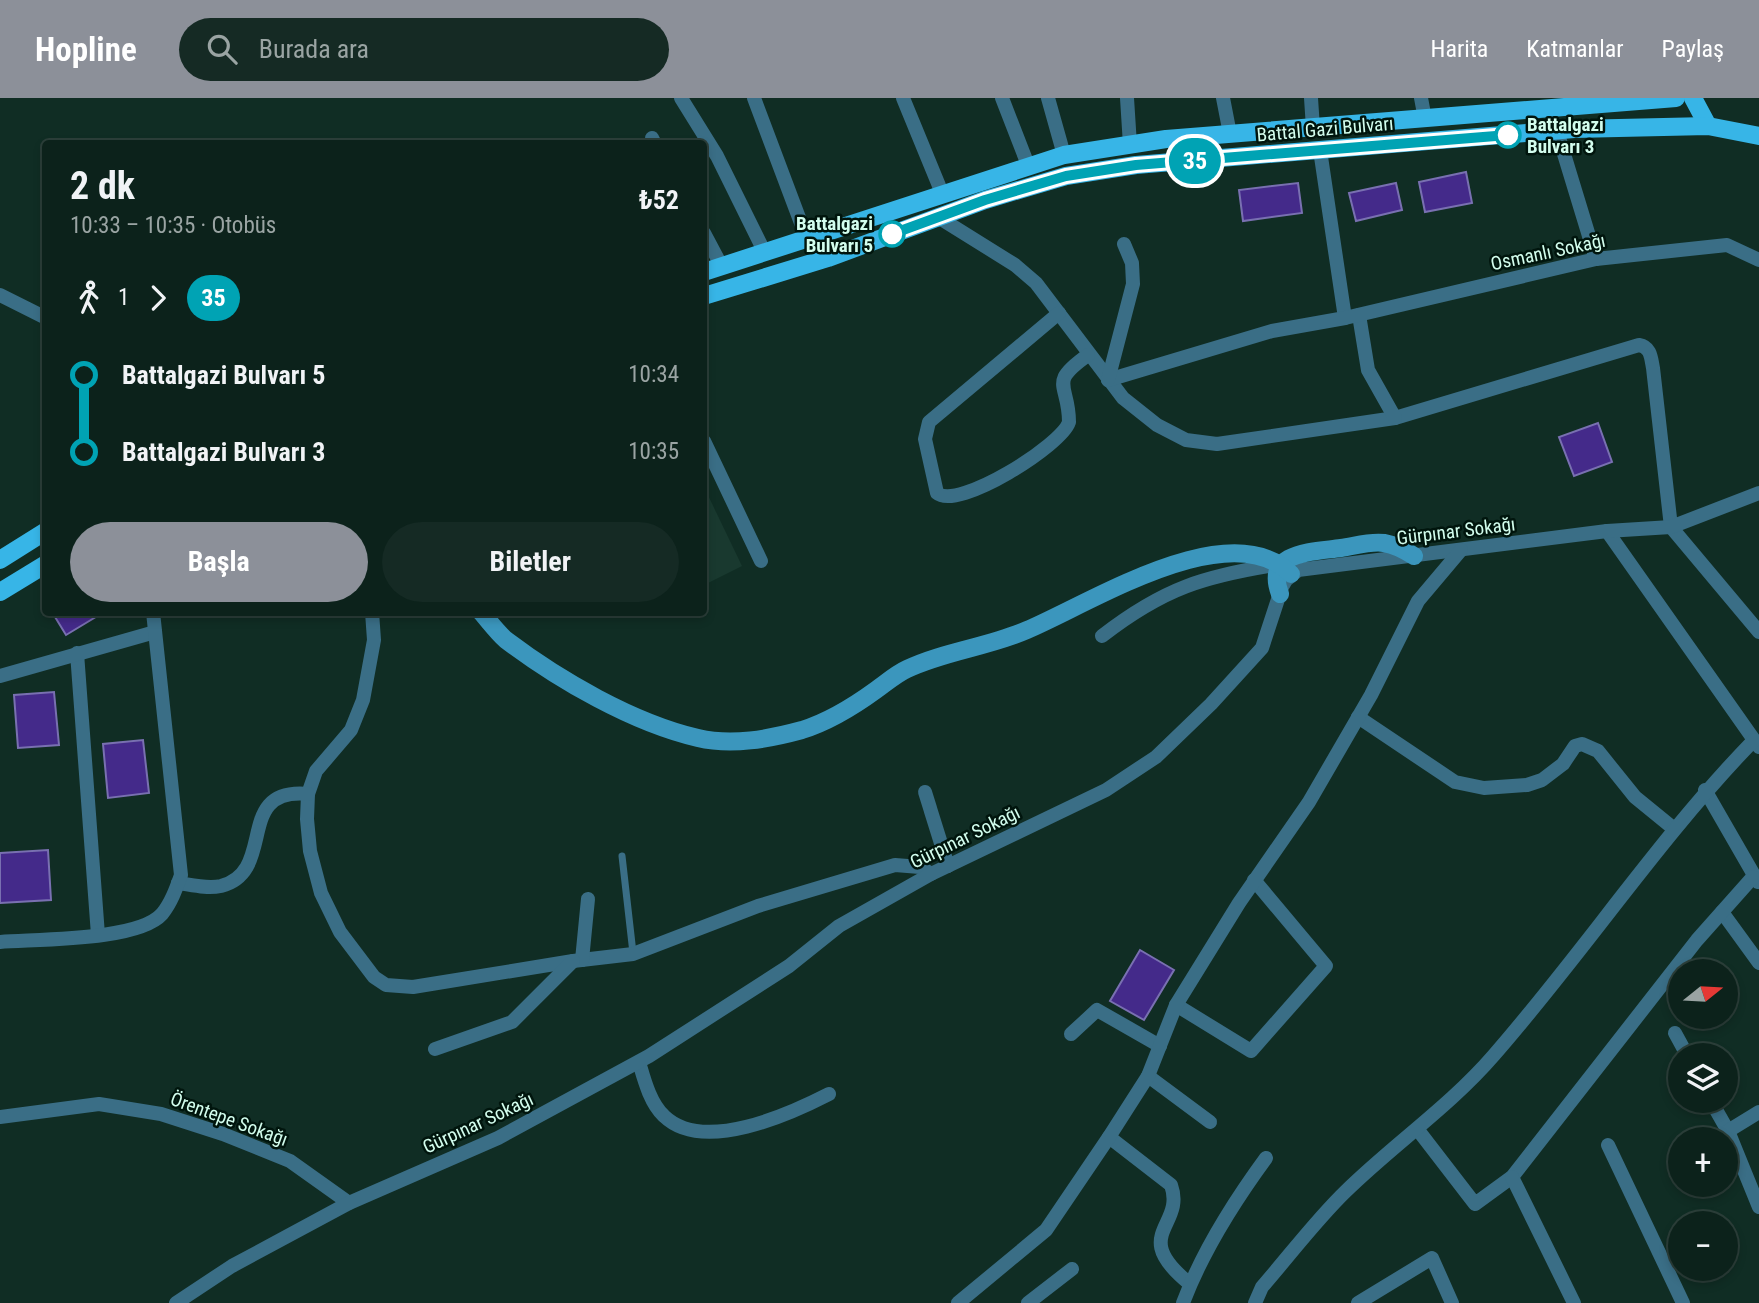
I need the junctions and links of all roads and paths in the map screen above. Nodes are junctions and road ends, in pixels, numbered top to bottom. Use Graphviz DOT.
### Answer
graph roads {
  1 [pos="681,98"];
  2 [pos="754,98"];
  3 [pos="903,98"];
  4 [pos="1002,98"];
  5 [pos="1048,98"];
  6 [pos="1127,98"];
  7 [pos="1223,98"];
  8 [pos="1311,98"];
  9 [pos="1421,98"];
  10 [pos="1676,98"];
  11 [pos="1693,98"];
  12 [pos="1512,105"];
  13 [pos="1425,119"];
  14 [pos="1708,127"];
  15 [pos="1313,128"];
  16 [pos="1557,131"];
  17 [pos="1230,134"];
  18 [pos="1759,136"];
  19 [pos="1130,145"];
  20 [pos="1320,150"];
  21 [pos="1065,155"];
  22 [pos="1028,165"];
  23 [pos="942,193"];
  24 [pos="938,217"];
  25 [pos="707,239"];
  26 [pos="807,239"];
  27 [pos="1124,244"];
  28 [pos="765,253"];
  29 [pos="1596,259"];
  30 [pos="1759,260"];
  31 [pos="722,267"];
  32 [pos="707,271"];
  33 [pos="0,295"];
  34 [pos="707,295"];
  35 [pos="1059,313"];
  36 [pos="42,316"];
  37 [pos="1352,317"];
  38 [pos="1088,355"];
  39 [pos="1108,380"];
  40 [pos="1395,418"];
  41 [pos="707,447"];
  42 [pos="1759,493"];
  43 [pos="1671,527"];
  44 [pos="1607,531"];
  45 [pos="42,534"];
  46 [pos="1461,550"];
  47 [pos="1415,556"];
  48 [pos="0,560"];
  49 [pos="761,561"];
  50 [pos="42,566"];
  51 [pos="1286,569"];
  52 [pos="0,592"];
  53 [pos="1280,594"];
  54 [pos="153,616"];
  55 [pos="372,616"];
  56 [pos="485,616"];
  57 [pos="155,632"];
  58 [pos="1759,632"];
  59 [pos="1102,636"];
  60 [pos="77,653"];
  61 [pos="0,676"];
  62 [pos="1358,717"];
  63 [pos="1756,743"];
  64 [pos="1705,790"];
  65 [pos="925,792"];
  66 [pos="308,794"];
  67 [pos="1673,828"];
  68 [pos="622,856"];
  69 [pos="948,866"];
  70 [pos="931,874"];
  71 [pos="1254,880"];
  72 [pos="1756,880"];
  73 [pos="178,883"];
  74 [pos="588,900"];
  75 [pos="1722,912"];
  76 [pos="98,935"];
  77 [pos="0,942"];
  78 [pos="633,954"];
  79 [pos="577,960"];
  80 [pos="1759,963"];
  81 [pos="1176,1005"];
  82 [pos="1071,1034"];
  83 [pos="1675,1034"];
  84 [pos="1680,1043"];
  85 [pos="1160,1046"];
  86 [pos="435,1049"];
  87 [pos="639,1062"];
  88 [pos="1149,1076"];
  89 [pos="829,1094"];
  90 [pos="1759,1112"];
  91 [pos="0,1117"];
  92 [pos="1210,1122"];
  93 [pos="1735,1127"];
  94 [pos="1418,1130"];
  95 [pos="1108,1137"];
  96 [pos="1608,1145"];
  97 [pos="1738,1156"];
  98 [pos="1266,1158"];
  99 [pos="1512,1177"];
  100 [pos="349,1203"];
  101 [pos="1759,1207"];
  102 [pos="1072,1269"];
  103 [pos="1190,1284"];
  104 [pos="176,1303"];
  105 [pos="958,1303"];
  106 [pos="1028,1303"];
  107 [pos="1183,1303"];
  108 [pos="1255,1303"];
  109 [pos="1358,1303"];
  110 [pos="1452,1303"];
  111 [pos="1574,1303"];
  112 [pos="1683,1303"];
  1 -- 28 [label="street"];
  2 -- 26 [label="street"];
  3 -- 23 [label="street"];
  4 -- 22 [label="street"];
  5 -- 21 [label="street"];
  6 -- 19 [label="street"];
  7 -- 17 [label="street"];
  8 -- 15 [label="street"];
  9 -- 13 [label="street"];
  10 -- 12 [label="main road, Battal Gazi Bulvarı"];
  11 -- 14 [label="main road"];
  12 -- 13 [label="main road, Battal Gazi Bulvarı"];
  13 -- 15 [label="main road, Battal Gazi Bulvarı"];
  14 -- 16 [label="main road, Battal Gazi Bulvarı"];
  14 -- 18 [label="main road, Battal Gazi Bulvarı"];
  15 -- 17 [label="main road, Battal Gazi Bulvarı"];
  16 -- 20 [label="main road, Battal Gazi Bulvarı"];
  16 -- 29 [label="street"];
  17 -- 19 [label="main road, Battal Gazi Bulvarı"];
  19 -- 21 [label="main road, Battal Gazi Bulvarı"];
  20 -- 24 [label="main road, Battal Gazi Bulvarı"];
  20 -- 37 [label="street"];
  21 -- 22 [label="main road, Battal Gazi Bulvarı"];
  22 -- 23 [label="main road, Battal Gazi Bulvarı"];
  23 -- 26 [label="main road, Battal Gazi Bulvarı"];
  24 -- 34 [label="main road, Battal Gazi Bulvarı"];
  24 -- 35 [label="street"];
  25 -- 31 [label="street"];
  26 -- 28 [label="main road, Battal Gazi Bulvarı"];
  27 -- 39 [label="street"];
  28 -- 31 [label="main road, Battal Gazi Bulvarı"];
  29 -- 30 [label="street, Osmanlı Sokağı"];
  29 -- 37 [label="street, Osmanlı Sokağı"];
  31 -- 32 [label="main road, Battal Gazi Bulvarı"];
  33 -- 36 [label="street"];
  35 -- 38 [label="street"];
  35 -- 38 [label="street"];
  37 -- 39 [label="street, Osmanlı Sokağı"];
  37 -- 40 [label="street"];
  38 -- 39 [label="street"];
  39 -- 40 [label="street"];
  40 -- 43 [label="street"];
  41 -- 49 [label="street"];
  42 -- 43 [label="street, Gürpınar Sokağı"];
  43 -- 44 [label="street, Gürpınar Sokağı"];
  43 -- 58 [label="street"];
  44 -- 46 [label="street, Gürpınar Sokağı"];
  44 -- 63 [label="street"];
  45 -- 48 [label="main road"];
  46 -- 47 [label="street, Gürpınar Sokağı"];
  46 -- 62 [label="street"];
  47 -- 51 [label="street"];
  50 -- 52 [label="main road"];
  51 -- 53 [label="street"];
  51 -- 56 [label="street"];
  51 -- 59 [label="street"];
  53 -- 69 [label="street, Gürpınar Sokağı"];
  54 -- 57 [label="street"];
  55 -- 66 [label="street"];
  57 -- 60 [label="street"];
  57 -- 73 [label="street"];
  60 -- 61 [label="street"];
  60 -- 76 [label="street"];
  62 -- 67 [label="street"];
  62 -- 71 [label="street"];
  63 -- 64 [label="street"];
  64 -- 67 [label="street"];
  64 -- 72 [label="street"];
  65 -- 69 [label="street"];
  66 -- 73 [label="street"];
  66 -- 79 [label="street"];
  67 -- 94 [label="street"];
  68 -- 78 [label="lane"];
  69 -- 70 [label="street, Gürpınar Sokağı"];
  70 -- 78 [label="street"];
  70 -- 87 [label="street, Gürpınar Sokağı"];
  71 -- 81 [label="street"];
  71 -- 81 [label="street"];
  72 -- 75 [label="street"];
  73 -- 76 [label="street"];
  74 -- 79 [label="street"];
  75 -- 80 [label="street"];
  75 -- 99 [label="street"];
  76 -- 77 [label="street"];
  78 -- 79 [label="street"];
  79 -- 86 [label="street"];
  81 -- 85 [label="street"];
  82 -- 85 [label="street"];
  83 -- 84 [label="street"];
  85 -- 88 [label="street"];
  87 -- 89 [label="street"];
  87 -- 100 [label="street, Gürpınar Sokağı"];
  88 -- 92 [label="street"];
  88 -- 95 [label="street"];
  90 -- 93 [label="street"];
  91 -- 100 [label="street, Örentepe Sokağı"];
  94 -- 99 [label="street"];
  94 -- 108 [label="street"];
  95 -- 103 [label="street"];
  95 -- 105 [label="street"];
  96 -- 112 [label="street"];
  97 -- 101 [label="street"];
  98 -- 103 [label="street"];
  99 -- 111 [label="street"];
  100 -- 104 [label="street, Gürpınar Sokağı"];
  102 -- 106 [label="street"];
  103 -- 107 [label="street"];
  109 -- 110 [label="street"];
}
